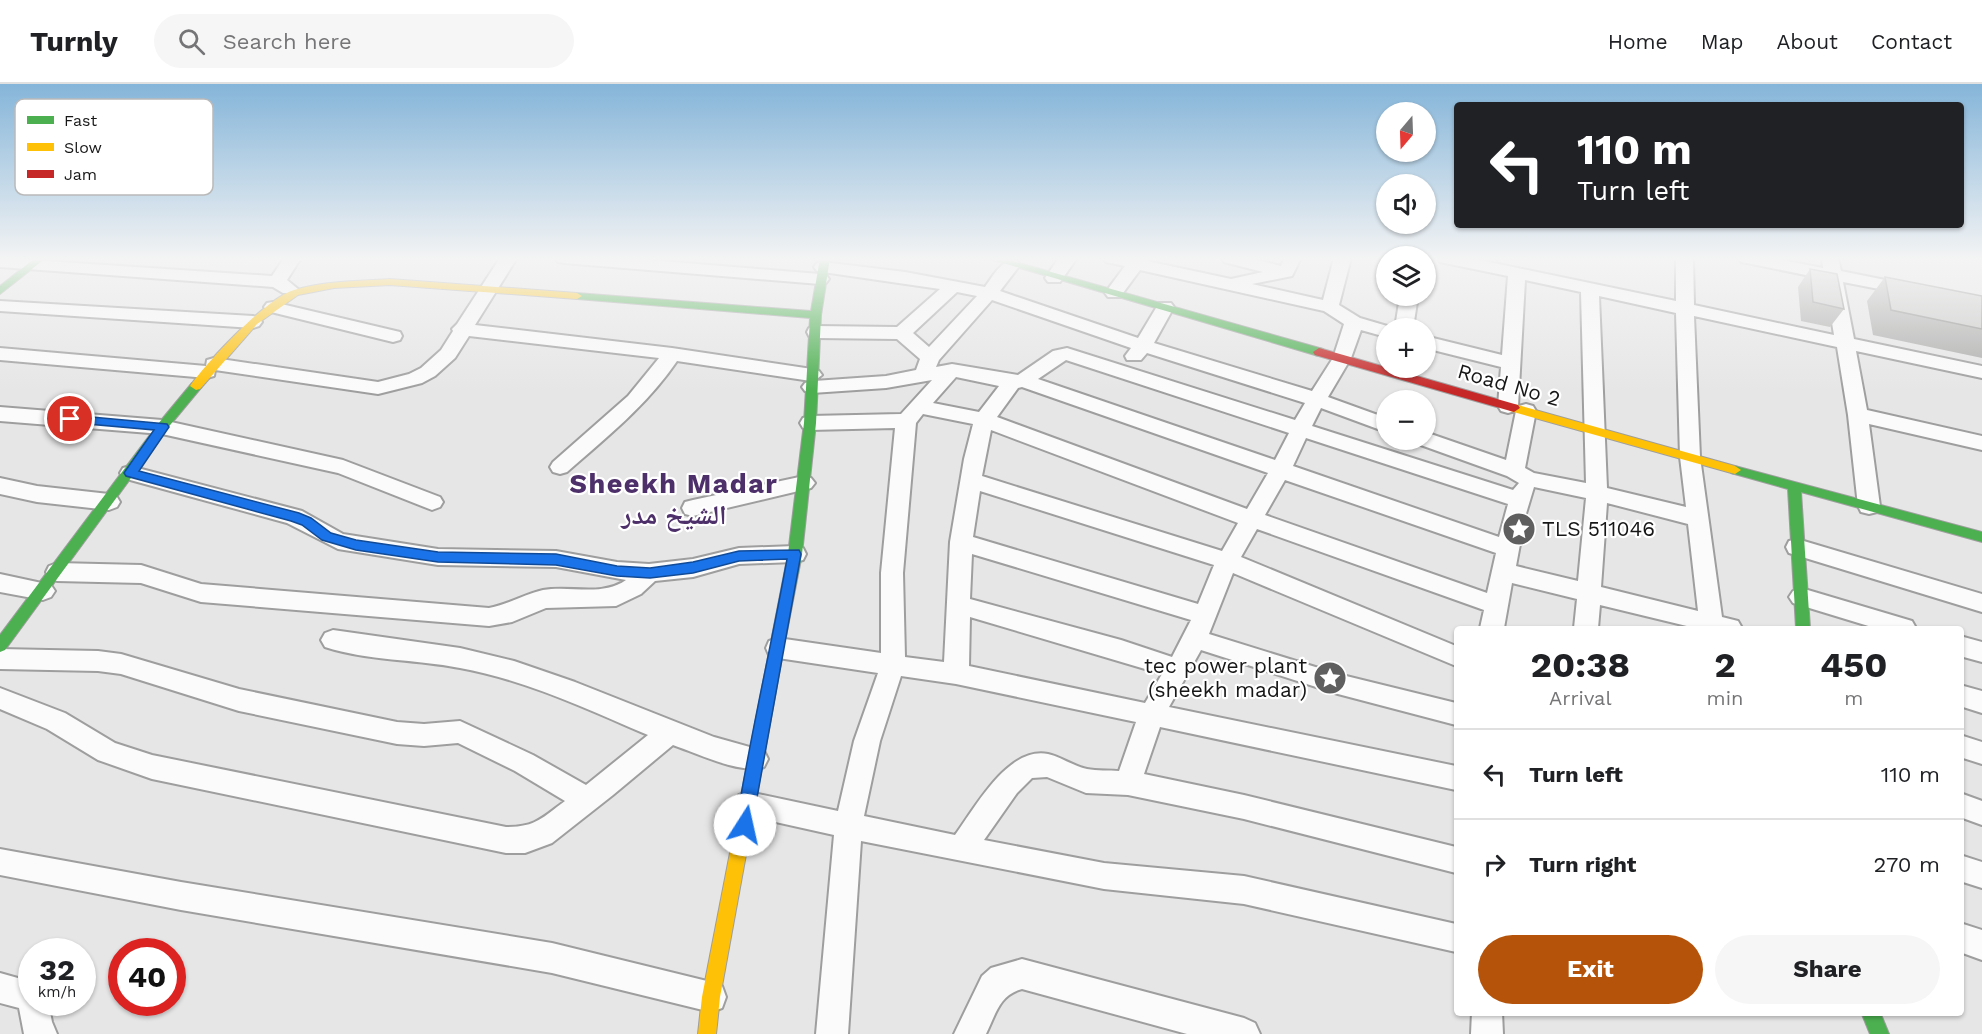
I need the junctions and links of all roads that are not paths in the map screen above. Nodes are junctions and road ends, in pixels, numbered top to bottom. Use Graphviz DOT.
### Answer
graph roads {
  1 [pos="280,302"];
  2 [pos="479,302"];
  3 [pos="617,302"];
  4 [pos="819,302"];
  5 [pos="936,302"];
  6 [pos="981,302"];
  7 [pos="1016,302"];
  8 [pos="1148,302"];
  9 [pos="1311,302"];
  10 [pos="1331,302"];
  11 [pos="1515,302"];
  12 [pos="1590,302"];
  13 [pos="1662,302"];
  14 [pos="1685,302"];
  15 [pos="1838,302"];
  16 [pos="0,306"];
  17 [pos="273,307"];
  18 [pos="1165,307"];
  19 [pos="1330,307"];
  20 [pos="1685,307"];
  21 [pos="253,322"];
  22 [pos="1354,322"];
  23 [pos="816,323"];
  24 [pos="1376,328"];
  25 [pos="461,329"];
  26 [pos="902,333"];
  27 [pos="393,336"];
  28 [pos="1846,343"];
  29 [pos="1436,345"];
  30 [pos="1143,346"];
  31 [pos="0,354"];
  32 [pos="672,354"];
  33 [pos="1342,358"];
  34 [pos="1511,363"];
  35 [pos="927,367"];
  36 [pos="210,368"];
  37 [pos="952,370"];
  38 [pos="1121,370"];
  39 [pos="1982,372"];
  40 [pos="812,381"];
  41 [pos="1017,382"];
  42 [pos="1318,400"];
  43 [pos="1517,409"];
  44 [pos="0,414"];
  45 [pos="913,414"];
  46 [pos="1858,415"];
  47 [pos="984,420"];
  48 [pos="1376,421"];
  49 [pos="810,423"];
  50 [pos="162,427"];
  51 [pos="1300,429"];
  52 [pos="1593,431"];
  53 [pos="1436,443"];
  54 [pos="1982,443"];
  55 [pos="1690,457"];
  56 [pos="560,467"];
  57 [pos="1281,470"];
  58 [pos="130,473"];
  59 [pos="1521,475"];
  60 [pos="972,481"];
  61 [pos="804,483"];
  62 [pos="1794,485"];
  63 [pos="0,486"];
  64 [pos="1597,493"];
  65 [pos="1519,500"];
  66 [pos="109,502"];
  67 [pos="432,502"];
  68 [pos="1869,506"];
  69 [pos="693,508"];
  70 [pos="1698,518"];
  71 [pos="1251,519"];
  72 [pos="1982,537"];
  73 [pos="961,542"];
  74 [pos="1797,547"];
  75 [pos="1509,549"];
  76 [pos="795,554"];
  77 [pos="1227,561"];
  78 [pos="57,572"];
  79 [pos="1505,572"];
  80 [pos="650,573"];
  81 [pos="0,583"];
  82 [pos="43,591"];
  83 [pos="1590,593"];
  84 [pos="1801,597"];
  85 [pos="1982,603"];
  86 [pos="958,605"];
  87 [pos="1498,606"];
  88 [pos="1204,615"];
  89 [pos="1493,626"];
  90 [pos="1586,626"];
  91 [pos="1714,626"];
  92 [pos="1718,626"];
  93 [pos="1803,626"];
  94 [pos="1897,626"];
  95 [pos="1195,639"];
  96 [pos="333,640"];
  97 [pos="0,646"];
  98 [pos="1964,647"];
  99 [pos="778,648"];
  100 [pos="1982,652"];
  101 [pos="1454,655"];
  102 [pos="0,659"];
  103 [pos="893,664"];
  104 [pos="1176,668"];
  105 [pos="956,674"];
  106 [pos="1964,696"];
  107 [pos="0,698"];
  108 [pos="1982,702"];
  109 [pos="1454,713"];
  110 [pos="1152,714"];
  111 [pos="670,732"];
  112 [pos="1964,747"];
  113 [pos="1982,753"];
  114 [pos="755,759"];
  115 [pos="1454,778"];
  116 [pos="1128,783"];
  117 [pos="587,800"];
  118 [pos="749,804"];
  119 [pos="1964,807"];
  120 [pos="1982,813"];
  121 [pos="849,824"];
  122 [pos="962,849"];
  123 [pos="1454,860"];
  124 [pos="0,862"];
  125 [pos="1964,869"];
  126 [pos="1982,875"];
  127 [pos="1454,938"];
  128 [pos="0,988"];
  129 [pos="18,993"];
  130 [pos="711,997"];
  131 [pos="35,1016"];
  132 [pos="1487,1016"];
  133 [pos="1872,1016"];
  134 [pos="41,1034"];
  135 [pos="707,1034"];
  136 [pos="832,1034"];
  137 [pos="970,1034"];
  138 [pos="1244,1034"];
  139 [pos="1487,1034"];
  140 [pos="1880,1034"];
  1 -- 17 [label="street"];
  2 -- 25 [label="street"];
  3 -- 23 [label="street"];
  4 -- 23 [label="street"];
  5 -- 26 [label="street"];
  6 -- 35 [label="street"];
  7 -- 30 [label="street"];
  8 -- 18 [label="street, Road No 2"];
  9 -- 19 [label="street"];
  10 -- 19 [label="street"];
  11 -- 34 [label="street"];
  12 -- 52 [label="street"];
  13 -- 20 [label="street"];
  14 -- 20 [label="street"];
  15 -- 28 [label="street"];
  16 -- 21 [label="street"];
  17 -- 21 [label="street"];
  17 -- 27 [label="street"];
  18 -- 30 [label="street"];
  18 -- 33 [label="street, Road No 2"];
  19 -- 22 [label="street"];
  20 -- 28 [label="street"];
  20 -- 55 [label="street"];
  21 -- 36 [label="street"];
  22 -- 24 [label="street"];
  22 -- 33 [label="street"];
  23 -- 26 [label="street"];
  23 -- 40 [label="street"];
  25 -- 32 [label="street"];
  25 -- 36 [label="street"];
  26 -- 35 [label="street"];
  28 -- 39 [label="street"];
  28 -- 46 [label="street"];
  29 -- 34 [label="street"];
  30 -- 38 [label="street"];
  30 -- 42 [label="street"];
  31 -- 36 [label="street"];
  32 -- 40 [label="street"];
  32 -- 56 [label="street"];
  33 -- 42 [label="street"];
  33 -- 43 [label="street, Road No 2"];
  34 -- 43 [label="street"];
  35 -- 37 [label="street"];
  35 -- 40 [label="street"];
  36 -- 50 [label="street"];
  37 -- 41 [label="street"];
  37 -- 45 [label="street"];
  38 -- 41 [label="street"];
  38 -- 51 [label="street"];
  40 -- 49 [label="street"];
  41 -- 47 [label="street"];
  41 -- 57 [label="street"];
  42 -- 48 [label="street"];
  42 -- 51 [label="street"];
  43 -- 52 [label="street, Road No 2"];
  43 -- 59 [label="street"];
  44 -- 50 [label="street"];
  45 -- 47 [label="street"];
  45 -- 49 [label="street"];
  45 -- 103 [label="street"];
  46 -- 54 [label="street"];
  46 -- 68 [label="street"];
  47 -- 60 [label="street"];
  47 -- 71 [label="street"];
  49 -- 61 [label="street"];
  50 -- 58 [label="street"];
  50 -- 67 [label="street"];
  51 -- 57 [label="street"];
  51 -- 65 [label="street"];
  52 -- 55 [label="street, Road No 2"];
  52 -- 64 [label="street"];
  53 -- 59 [label="street"];
  55 -- 62 [label="street, Road No 2"];
  55 -- 70 [label="street"];
  57 -- 71 [label="street"];
  57 -- 75 [label="street"];
  58 -- 66 [label="street"];
  58 -- 80 [label="street"];
  59 -- 64 [label="street"];
  59 -- 65 [label="street"];
  60 -- 73 [label="street"];
  60 -- 77 [label="street"];
  61 -- 69 [label="street"];
  61 -- 76 [label="street"];
  62 -- 68 [label="street, Road No 2"];
  62 -- 74 [label="street"];
  63 -- 66 [label="street"];
  64 -- 70 [label="street"];
  64 -- 83 [label="street"];
  65 -- 75 [label="street"];
  66 -- 78 [label="street"];
  68 -- 72 [label="street, Road No 2"];
  70 -- 92 [label="street"];
  71 -- 77 [label="street"];
  71 -- 87 [label="street"];
  73 -- 86 [label="street"];
  73 -- 88 [label="street"];
  74 -- 84 [label="street"];
  74 -- 85 [label="street"];
  75 -- 79 [label="street"];
  76 -- 80 [label="street"];
  76 -- 99 [label="street"];
  77 -- 88 [label="street"];
  77 -- 101 [label="street"];
  78 -- 80 [label="street"];
  78 -- 82 [label="street"];
  79 -- 83 [label="street"];
  79 -- 87 [label="street"];
  81 -- 82 [label="street"];
  82 -- 97 [label="street"];
  83 -- 90 [label="street"];
  83 -- 91 [label="street"];
  84 -- 93 [label="street"];
  84 -- 94 [label="street"];
  86 -- 104 [label="street"];
  86 -- 105 [label="street"];
  87 -- 89 [label="street"];
  88 -- 95 [label="street"];
  95 -- 104 [label="street"];
  95 -- 109 [label="street"];
  96 -- 111 [label="street"];
  98 -- 100 [label="street"];
  99 -- 103 [label="street"];
  99 -- 114 [label="street"];
  102 -- 117 [label="street"];
  103 -- 105 [label="street"];
  103 -- 121 [label="street"];
  104 -- 110 [label="street"];
  105 -- 110 [label="street"];
  106 -- 108 [label="street"];
  107 -- 117 [label="street"];
  110 -- 115 [label="street"];
  110 -- 116 [label="street"];
  111 -- 114 [label="street"];
  111 -- 117 [label="street"];
  112 -- 113 [label="street"];
  114 -- 118 [label="street"];
  116 -- 122 [label="street"];
  116 -- 123 [label="street"];
  118 -- 121 [label="street"];
  118 -- 130 [label="street"];
  119 -- 120 [label="street"];
  121 -- 122 [label="street"];
  121 -- 136 [label="street"];
  122 -- 127 [label="street"];
  124 -- 130 [label="street"];
  125 -- 126 [label="street"];
  128 -- 129 [label="street"];
  130 -- 135 [label="street"];
  131 -- 134 [label="street"];
  132 -- 139 [label="street"];
  133 -- 140 [label="street"];
  137 -- 138 [label="street"];
}
